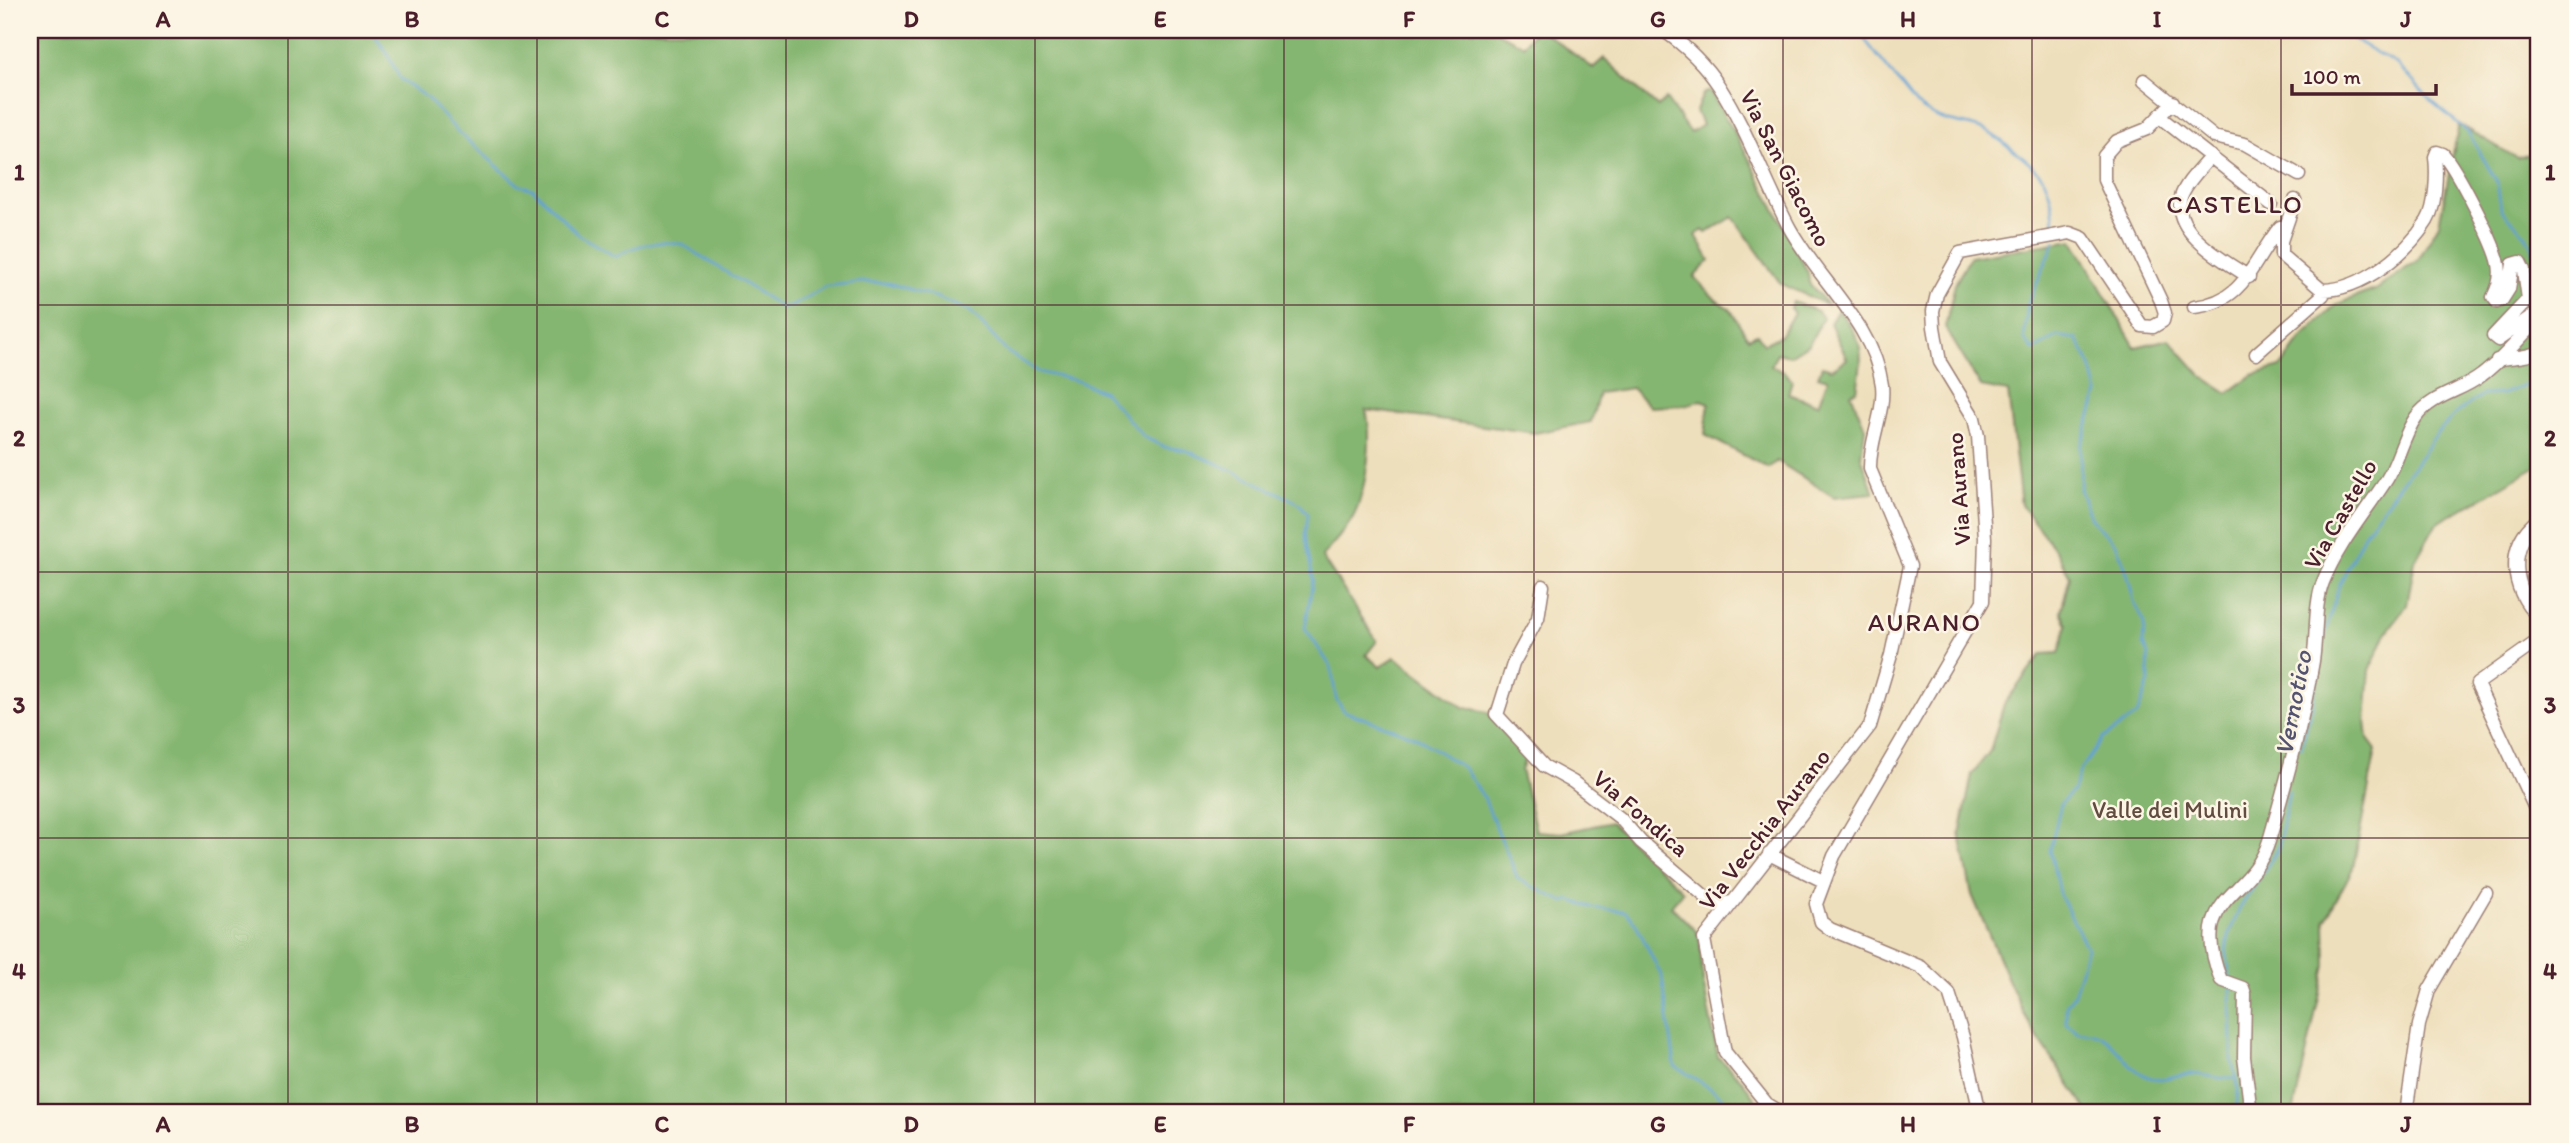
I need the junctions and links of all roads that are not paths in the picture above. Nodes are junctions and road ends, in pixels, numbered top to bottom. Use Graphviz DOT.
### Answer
graph roads {
  1 [pos="1663,30"];
  2 [pos="2144,80"];
  3 [pos="2173,102"];
  4 [pos="2161,118"];
  5 [pos="2211,156"];
  6 [pos="2299,175"];
  7 [pos="2295,200"];
  8 [pos="2282,231"];
  9 [pos="2249,277"];
  10 [pos="2322,290"];
  11 [pos="2194,307"];
  12 [pos="2539,311"];
  13 [pos="2539,320"];
  14 [pos="2539,346"];
  15 [pos="2256,354"];
  16 [pos="2496,360"];
  17 [pos="2539,520"];
  18 [pos="1910,574"];
  19 [pos="1543,586"];
  20 [pos="2539,616"];
  21 [pos="2539,640"];
  22 [pos="2539,817"];
  23 [pos="1769,854"];
  24 [pos="1823,881"];
  25 [pos="2486,893"];
  26 [pos="1732,902"];
  27 [pos="1767,1104"];
  28 [pos="1755,1113"];
  29 [pos="1782,1113"];
  30 [pos="1980,1113"];
  31 [pos="2251,1113"];
  32 [pos="2406,1113"];
  1 -- 18 [label="street, Via San Giacomo"];
  2 -- 3 [label="street"];
  3 -- 4 [label="street"];
  3 -- 6 [label="street"];
  4 -- 5 [label="street"];
  4 -- 24 [label="street, Via Aurano"];
  5 -- 8 [label="street"];
  5 -- 9 [label="street"];
  7 -- 8 [label="street"];
  8 -- 9 [label="street"];
  8 -- 10 [label="street"];
  9 -- 11 [label="street"];
  10 -- 12 [label="street"];
  10 -- 15 [label="street"];
  13 -- 16 [label="street, Via Castello"];
  14 -- 16 [label="street"];
  16 -- 31 [label="street, Via Castello"];
  17 -- 20 [label="main road"];
  18 -- 23 [label="street, Via Vecchia Aurano"];
  19 -- 26 [label="street, Via Fondica"];
  21 -- 22 [label="street"];
  23 -- 24 [label="street"];
  23 -- 26 [label="street, Via Vecchia Aurano"];
  24 -- 30 [label="street, Via Aurano"];
  25 -- 32 [label="street"];
  26 -- 27 [label="street, Via Vecchia Aurano"];
  27 -- 28 [label="street"];
  27 -- 29 [label="street"];
}
